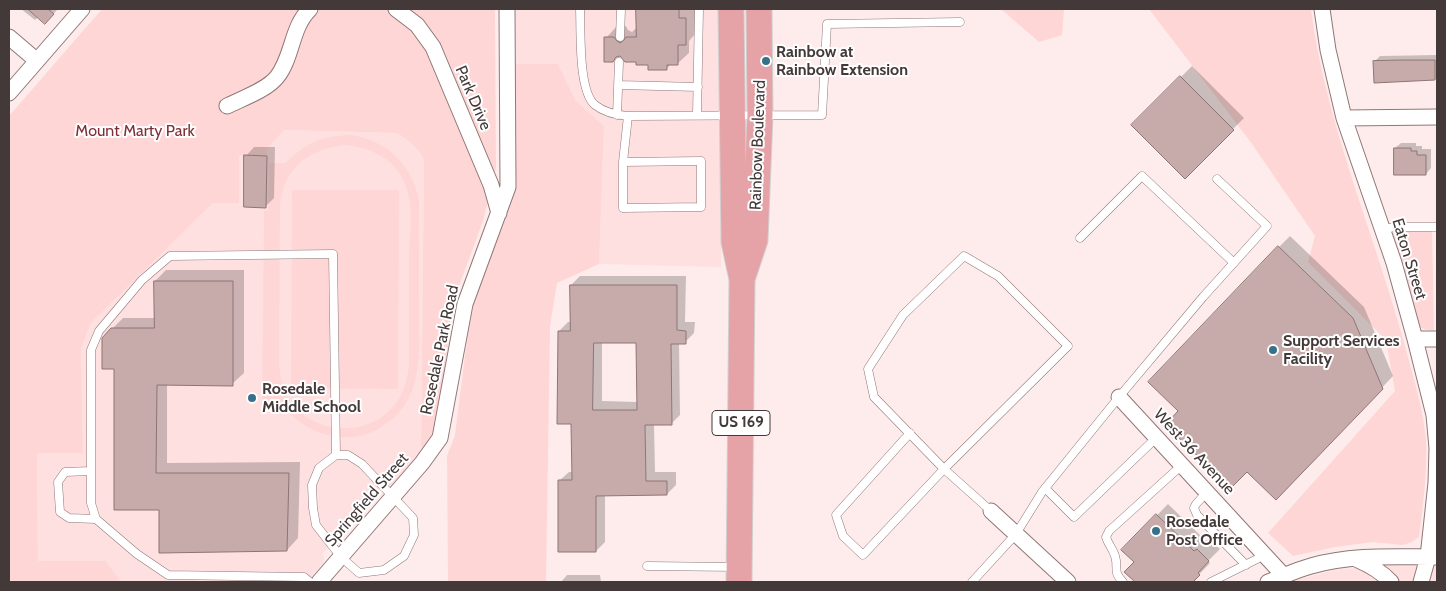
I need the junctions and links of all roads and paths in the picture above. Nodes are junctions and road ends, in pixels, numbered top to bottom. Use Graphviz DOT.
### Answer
graph roads {
  1 [pos="82,9"];
  2 [pos="310,9"];
  3 [pos="396,9"];
  4 [pos="507,9"];
  5 [pos="580,9"];
  6 [pos="621,9"];
  7 [pos="699,9"];
  8 [pos="731,9"];
  9 [pos="759,9"];
  10 [pos="1322,9"];
  11 [pos="960,22"];
  12 [pos="9,37"];
  13 [pos="620,37"];
  14 [pos="36,60"];
  15 [pos="619,62"];
  16 [pos="618,85"];
  17 [pos="698,87"];
  18 [pos="9,93"];
  19 [pos="227,106"];
  20 [pos="760,114"];
  21 [pos="617,115"];
  22 [pos="697,115"];
  23 [pos="732,115"];
  24 [pos="628,116"];
  25 [pos="1437,117"];
  26 [pos="1344,118"];
  27 [pos="623,162"];
  28 [pos="1217,179"];
  29 [pos="498,213"];
  30 [pos="1437,227"];
  31 [pos="1382,229"];
  32 [pos="1080,238"];
  33 [pos="1234,263"];
  34 [pos="742,279"];
  35 [pos="1415,339"];
  36 [pos="1437,339"];
  37 [pos="1120,397"];
  38 [pos="910,434"];
  39 [pos="1157,437"];
  40 [pos="440,438"];
  41 [pos="336,455"];
  42 [pos="1182,465"];
  43 [pos="944,468"];
  44 [pos="91,472"];
  45 [pos="1045,488"];
  46 [pos="1207,492"];
  47 [pos="393,497"];
  48 [pos="991,511"];
  49 [pos="96,519"];
  50 [pos="1016,534"];
  51 [pos="1265,555"];
  52 [pos="341,557"];
  53 [pos="1433,557"];
  54 [pos="1356,559"];
  55 [pos="1246,565"];
  56 [pos="647,566"];
  57 [pos="739,575"];
  58 [pos="1284,576"];
  59 [pos="310,582"];
  60 [pos="319,582"];
  61 [pos="972,582"];
  62 [pos="1068,582"];
  63 [pos="1123,582"];
  64 [pos="1211,582"];
  65 [pos="1268,582"];
  66 [pos="1391,582"];
  67 [pos="1421,582"];
  1 -- 14 [label="street"];
  2 -- 19 [label="street"];
  3 -- 29 [label="street, Park Drive"];
  4 -- 29 [label="street, Rosedale Park Road"];
  5 -- 21 [label="lane"];
  6 -- 13 [label="lane"];
  7 -- 17 [label="lane"];
  8 -- 23 [label="main road, Rainbow Boulevard / US 169"];
  9 -- 20 [label="main road, Rainbow Boulevard / US 169"];
  10 -- 26 [label="street, Eaton Street"];
  11 -- 20 [label="lane"];
  12 -- 14 [label="street"];
  14 -- 18 [label="street"];
  15 -- 16 [label="lane"];
  16 -- 17 [label="lane"];
  16 -- 21 [label="lane"];
  17 -- 22 [label="lane"];
  20 -- 23 [label="lane"];
  20 -- 34 [label="main road, Rainbow Boulevard / US 169"];
  21 -- 24 [label="lane"];
  22 -- 23 [label="lane"];
  22 -- 24 [label="lane"];
  23 -- 34 [label="main road, Rainbow Boulevard / US 169"];
  24 -- 27 [label="lane"];
  25 -- 26 [label="street"];
  26 -- 31 [label="street, Eaton Street"];
  27 -- 27 [label="lane"];
  28 -- 33 [label="lane"];
  29 -- 40 [label="street, Rosedale Park Road"];
  30 -- 31 [label="lane"];
  31 -- 35 [label="street, Eaton Street"];
  32 -- 33 [label="lane"];
  33 -- 37 [label="lane"];
  34 -- 57 [label="main road, Rainbow Boulevard / US 169"];
  35 -- 36 [label="street"];
  35 -- 53 [label="street, Eaton Street"];
  37 -- 39 [label="street, West 36 Avenue"];
  37 -- 45 [label="lane"];
  38 -- 43 [label="lane"];
  38 -- 43 [label="lane"];
  38 -- 43 [label="lane"];
  39 -- 42 [label="street, West 36 Avenue"];
  39 -- 45 [label="lane"];
  40 -- 47 [label="street, Springfield Street"];
  41 -- 44 [label="lane"];
  41 -- 47 [label="lane"];
  41 -- 52 [label="lane"];
  42 -- 46 [label="street, West 36 Avenue"];
  42 -- 63 [label="lane"];
  43 -- 48 [label="lane"];
  44 -- 49 [label="lane"];
  44 -- 49 [label="lane"];
  45 -- 50 [label="lane"];
  46 -- 51 [label="street, West 36 Avenue"];
  46 -- 55 [label="lane"];
  47 -- 52 [label="street, Springfield Street"];
  47 -- 52 [label="lane"];
  48 -- 50 [label="street"];
  49 -- 59 [label="lane"];
  50 -- 61 [label="lane"];
  50 -- 62 [label="street"];
  51 -- 55 [label="lane"];
  51 -- 58 [label="street, West 36 Avenue"];
  52 -- 60 [label="street, Springfield Street"];
  53 -- 54 [label="street"];
  53 -- 67 [label="street, Eaton Street"];
  54 -- 58 [label="street"];
  54 -- 66 [label="street"];
  55 -- 64 [label="lane"];
  56 -- 57 [label="lane"];
  58 -- 65 [label="street"];
}
